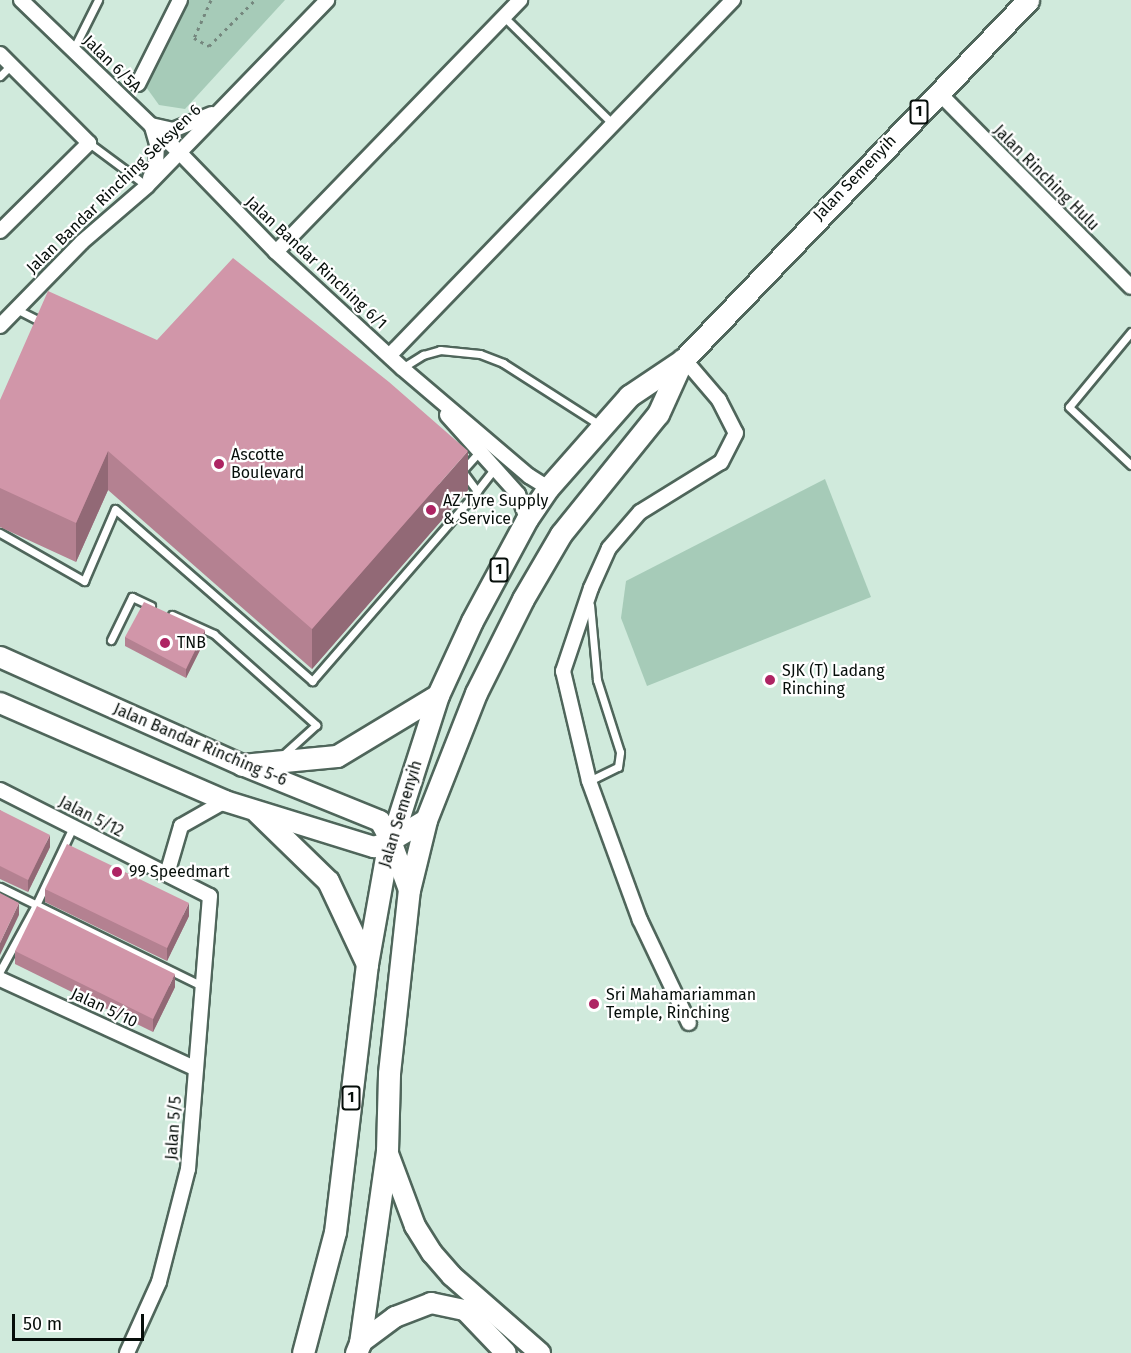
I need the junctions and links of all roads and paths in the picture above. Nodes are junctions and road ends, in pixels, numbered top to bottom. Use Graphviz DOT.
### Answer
graph roads {
  1 [pos="21,0"];
  2 [pos="98,0"];
  3 [pos="180,0"];
  4 [pos="211,0"];
  5 [pos="255,0"];
  6 [pos="327,0"];
  7 [pos="520,0"];
  8 [pos="733,0"];
  9 [pos="1028,0"];
  10 [pos="504,17"];
  11 [pos="73,50"];
  12 [pos="0,54"];
  13 [pos="11,64"];
  14 [pos="0,76"];
  15 [pos="138,84"];
  16 [pos="938,92"];
  17 [pos="223,107"];
  18 [pos="614,124"];
  19 [pos="152,125"];
  20 [pos="89,143"];
  21 [pos="180,153"];
  22 [pos="147,186"];
  23 [pos="0,231"];
  24 [pos="276,252"];
  25 [pos="1131,287"];
  26 [pos="16,309"];
  27 [pos="39,322"];
  28 [pos="0,326"];
  29 [pos="56,328"];
  30 [pos="34,332"];
  31 [pos="1131,332"];
  32 [pos="390,355"];
  33 [pos="684,359"];
  34 [pos="402,368"];
  35 [pos="434,394"];
  36 [pos="602,426"];
  37 [pos="480,451"];
  38 [pos="454,465"];
  39 [pos="1131,465"];
  40 [pos="495,468"];
  41 [pos="462,471"];
  42 [pos="548,488"];
  43 [pos="477,491"];
  44 [pos="527,519"];
  45 [pos="0,533"];
  46 [pos="589,595"];
  47 [pos="111,640"];
  48 [pos="0,657"];
  49 [pos="438,695"];
  50 [pos="0,703"];
  51 [pos="275,762"];
  52 [pos="242,765"];
  53 [pos="589,782"];
  54 [pos="0,790"];
  55 [pos="225,801"];
  56 [pos="257,812"];
  57 [pos="426,820"];
  58 [pos="73,827"];
  59 [pos="391,841"];
  60 [pos="167,874"];
  61 [pos="0,887"];
  62 [pos="409,890"];
  63 [pos="210,896"];
  64 [pos="36,905"];
  65 [pos="367,964"];
  66 [pos="0,971"];
  67 [pos="0,979"];
  68 [pos="203,986"];
  69 [pos="689,1023"];
  70 [pos="194,1068"];
  71 [pos="387,1151"];
  72 [pos="358,1348"];
  73 [pos="127,1353"];
  74 [pos="303,1353"];
  75 [pos="506,1353"];
  76 [pos="540,1353"];
  1 -- 11 [label="street, Jalan 6/5A"];
  2 -- 11 [label="lane"];
  3 -- 15 [label="street"];
  4 -- 5 [label="path"];
  6 -- 17 [label="street, Jalan Bandar Rinching Seksyen 6"];
  7 -- 10 [label="street"];
  8 -- 18 [label="street"];
  9 -- 16 [label="main road, Jalan Semenyih / 1"];
  10 -- 18 [label="lane"];
  10 -- 24 [label="street"];
  11 -- 19 [label="street, Jalan 6/5A"];
  12 -- 13 [label="street"];
  13 -- 14 [label="lane"];
  13 -- 20 [label="street"];
  16 -- 25 [label="street, Jalan Rinching Hulu"];
  16 -- 33 [label="main road, Jalan Semenyih / 1"];
  17 -- 19 [label="street"];
  17 -- 21 [label="street, Jalan Bandar Rinching Seksyen 6"];
  18 -- 32 [label="street"];
  19 -- 21 [label="street, Jalan 6/5A"];
  19 -- 22 [label="street"];
  20 -- 22 [label="lane"];
  20 -- 23 [label="street"];
  21 -- 22 [label="street, Jalan Bandar Rinching Seksyen 6"];
  21 -- 24 [label="street, Jalan Bandar Rinching 6/1"];
  22 -- 26 [label="street, Jalan Bandar Rinching Seksyen 6"];
  24 -- 32 [label="street, Jalan Bandar Rinching 6/1"];
  26 -- 27 [label="lane"];
  26 -- 28 [label="street, Jalan Bandar Rinching Seksyen 6"];
  27 -- 29 [label="lane"];
  27 -- 30 [label="lane"];
  31 -- 39 [label="lane"];
  32 -- 34 [label="street, Jalan Bandar Rinching 6/1"];
  33 -- 36 [label="main road, Jalan Semenyih / 1"];
  33 -- 46 [label="street"];
  33 -- 57 [label="main road, Jalan Semenyih / 1"];
  34 -- 35 [label="street, Jalan Bandar Rinching 6/1"];
  34 -- 36 [label="lane"];
  35 -- 37 [label="street, Jalan Bandar Rinching 6/1"];
  35 -- 42 [label="street, Jalan Bandar Rinching 6/1"];
  36 -- 42 [label="main road, Jalan Semenyih / 1"];
  37 -- 40 [label="street, Jalan Bandar Rinching 6/1"];
  37 -- 41 [label="lane"];
  38 -- 41 [label="lane"];
  40 -- 43 [label="lane"];
  40 -- 44 [label="street, Jalan Bandar Rinching 6/1"];
  41 -- 43 [label="lane"];
  42 -- 44 [label="main road, Jalan Semenyih / 1"];
  43 -- 45 [label="lane"];
  44 -- 49 [label="main road, Jalan Semenyih / 1"];
  46 -- 53 [label="street"];
  46 -- 53 [label="lane"];
  47 -- 51 [label="lane"];
  48 -- 52 [label="street, Jalan Bandar Rinching 5-6"];
  49 -- 51 [label="main road"];
  49 -- 59 [label="main road, Jalan Semenyih / 1"];
  50 -- 55 [label="street"];
  51 -- 52 [label="main road"];
  52 -- 59 [label="street, Jalan Bandar Rinching 5-6"];
  53 -- 69 [label="street"];
  54 -- 58 [label="street, Jalan 5/12"];
  55 -- 56 [label="street"];
  55 -- 60 [label="street"];
  56 -- 59 [label="street"];
  56 -- 65 [label="main road"];
  57 -- 59 [label="street"];
  57 -- 62 [label="main road, Jalan Semenyih"];
  58 -- 60 [label="street, Jalan 5/12"];
  58 -- 64 [label="lane"];
  59 -- 62 [label="street, Jalan Bandar Rinching 5-6"];
  59 -- 65 [label="main road, Jalan Semenyih / 1"];
  60 -- 63 [label="street, Jalan 5/12"];
  61 -- 64 [label="lane"];
  62 -- 71 [label="main road, Jalan Semenyih"];
  63 -- 68 [label="street, Jalan 5/5"];
  64 -- 66 [label="lane"];
  64 -- 68 [label="lane"];
  65 -- 74 [label="main road, Jalan Semenyih / 1"];
  67 -- 70 [label="street, Jalan 5/10"];
  68 -- 70 [label="street, Jalan 5/5"];
  70 -- 73 [label="street, Jalan 5/5"];
  71 -- 72 [label="main road, Jalan Semenyih"];
  71 -- 76 [label="street"];
  72 -- 75 [label="street"];
}
